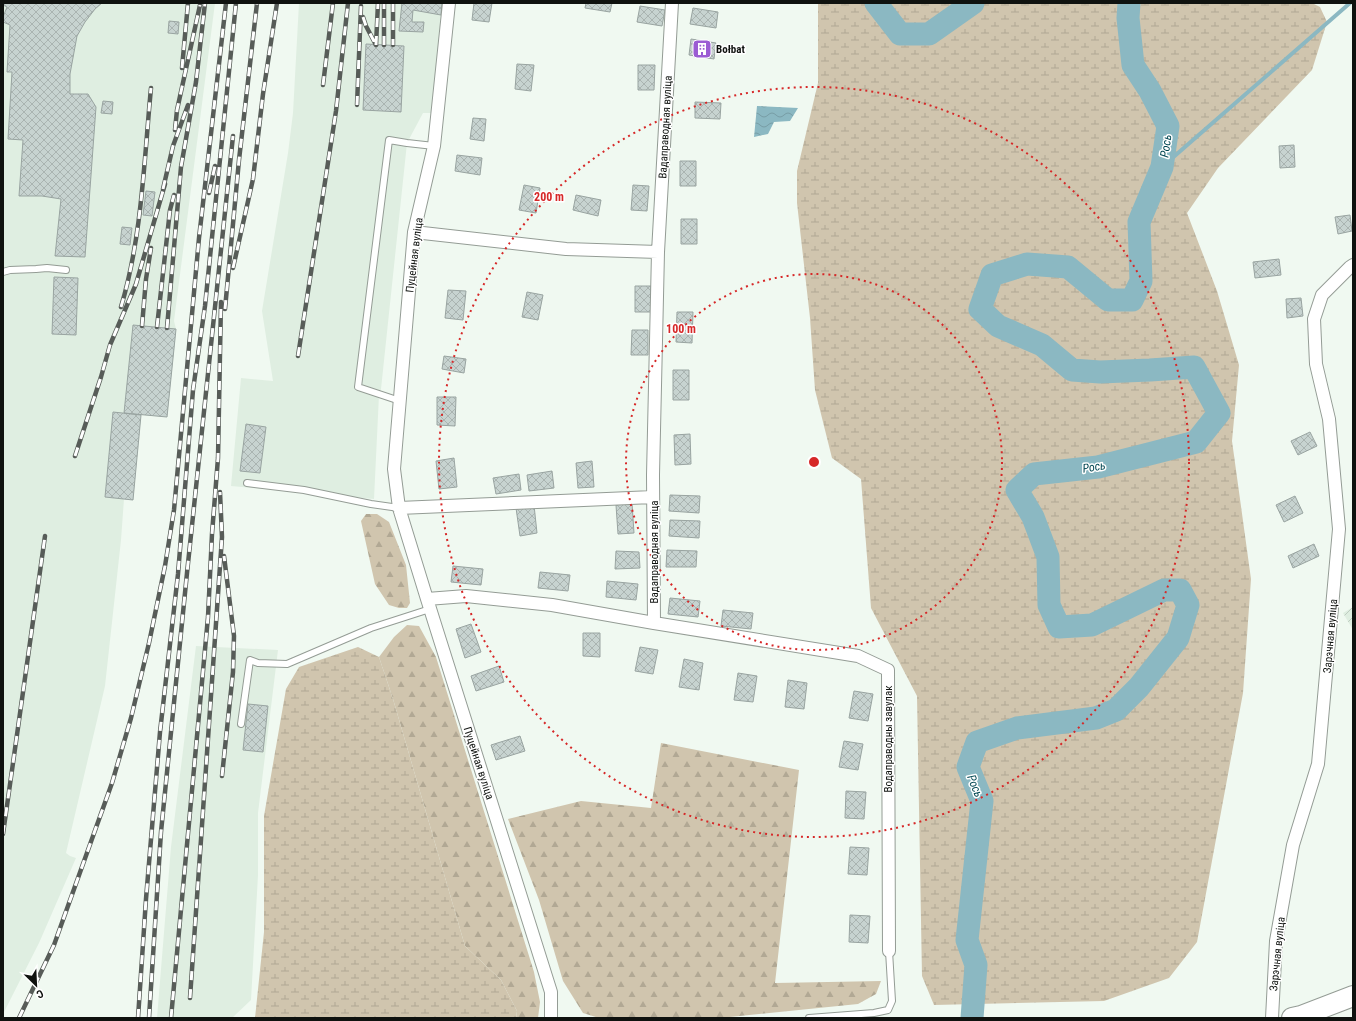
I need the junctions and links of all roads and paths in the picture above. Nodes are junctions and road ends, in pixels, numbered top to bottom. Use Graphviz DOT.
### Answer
graph roads {
  1 [pos="448,3"];
  2 [pos="672,3"];
  3 [pos="434,146"];
  4 [pos="414,232"];
  5 [pos="658,252"];
  6 [pos="1353,265"];
  7 [pos="66,270"];
  8 [pos="3,272"];
  9 [pos="400,401"];
  10 [pos="247,483"];
  11 [pos="653,497"];
  12 [pos="399,508"];
  13 [pos="428,604"];
  14 [pos="654,623"];
  15 [pos="241,724"];
  16 [pos="889,951"];
  17 [pos="1353,996"];
  18 [pos="551,1018"];
  19 [pos="810,1018"];
  20 [pos="1272,1018"];
  21 [pos="1292,1018"];
  1 -- 3 [label="street, Пуцейная вуліца"];
  2 -- 5 [label="street, Вадаправодная вуліца"];
  3 -- 4 [label="street, Пуцейная вуліца"];
  3 -- 9 [label="lane"];
  4 -- 5 [label="street"];
  4 -- 9 [label="street, Пуцейная вуліца"];
  5 -- 11 [label="street, Вадаправодная вуліца"];
  6 -- 20 [label="street, Зарэчная вуліца"];
  7 -- 8 [label="lane"];
  9 -- 12 [label="street, Пуцейная вуліца"];
  10 -- 12 [label="lane"];
  11 -- 12 [label="street"];
  11 -- 14 [label="street, Вадаправодная вуліца"];
  12 -- 13 [label="street, Пуцейная вуліца"];
  13 -- 14 [label="street"];
  13 -- 15 [label="lane"];
  13 -- 18 [label="street, Пуцейная вуліца"];
  14 -- 16 [label="street, Водаправодны завулак"];
  16 -- 19 [label="lane"];
  17 -- 21 [label="main road"];
}
